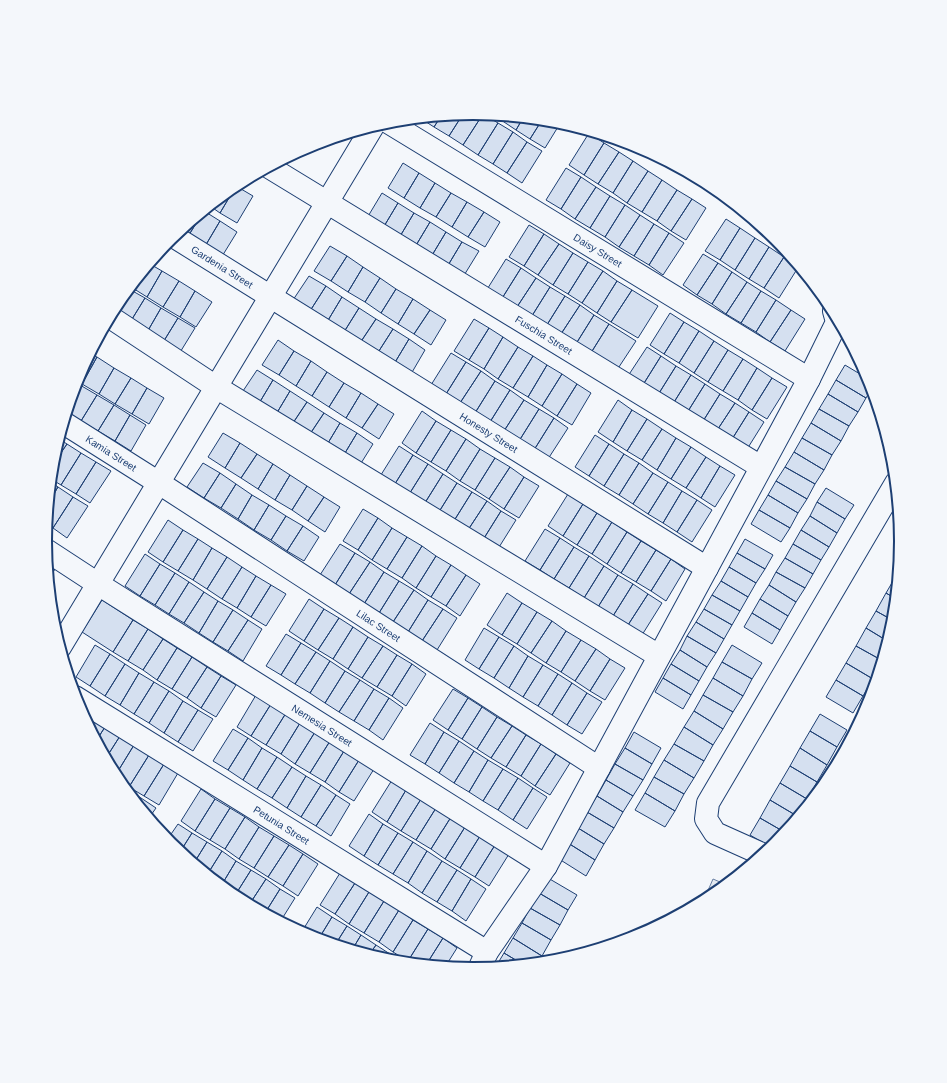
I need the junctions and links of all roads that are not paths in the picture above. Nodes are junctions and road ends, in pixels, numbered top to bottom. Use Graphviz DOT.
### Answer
graph roads {
  1 [pos="396,127"];
  2 [pos="369,133"];
  3 [pos="274,170"];
  4 [pos="327,203"];
  5 [pos="179,240"];
  6 [pos="271,297"];
  7 [pos="115,320"];
  8 [pos="835,325"];
  9 [pos="809,379"];
  10 [pos="216,387"];
  11 [pos="68,426"];
  12 [pos="761,467"];
  13 [pos="159,483"];
  14 [pos="891,490"];
  15 [pos="52,554"];
  16 [pos="707,568"];
  17 [pos="98,584"];
  18 [pos="64,641"];
  19 [pos="659,656"];
  20 [pos="84,703"];
  21 [pos="599,768"];
  22 [pos="758,852"];
  23 [pos="546,866"];
  24 [pos="483,961"];
  1 -- 9 [label="street, Daisy Street"];
  2 -- 4 [label="street"];
  3 -- 4 [label="street, Fuschia Street"];
  4 -- 6 [label="street"];
  4 -- 12 [label="street, Fuschia Street"];
  5 -- 6 [label="street, Gardenia Street"];
  6 -- 10 [label="street"];
  6 -- 16 [label="street, Honesty Street"];
  7 -- 10 [label="street"];
  8 -- 9 [label="street"];
  9 -- 12 [label="street"];
  10 -- 13 [label="street"];
  10 -- 19 [label="street"];
  11 -- 13 [label="street, Kamia Street"];
  12 -- 16 [label="street"];
  13 -- 17 [label="street"];
  13 -- 21 [label="street, Lilac Street"];
  14 -- 22 [label="street"];
  15 -- 17 [label="street, Nemesia Street"];
  16 -- 19 [label="street"];
  17 -- 18 [label="street"];
  17 -- 23 [label="street, Nemesia Street"];
  19 -- 21 [label="street"];
  20 -- 24 [label="street, Petunia Street"];
  21 -- 23 [label="street"];
  23 -- 24 [label="street"];
}
